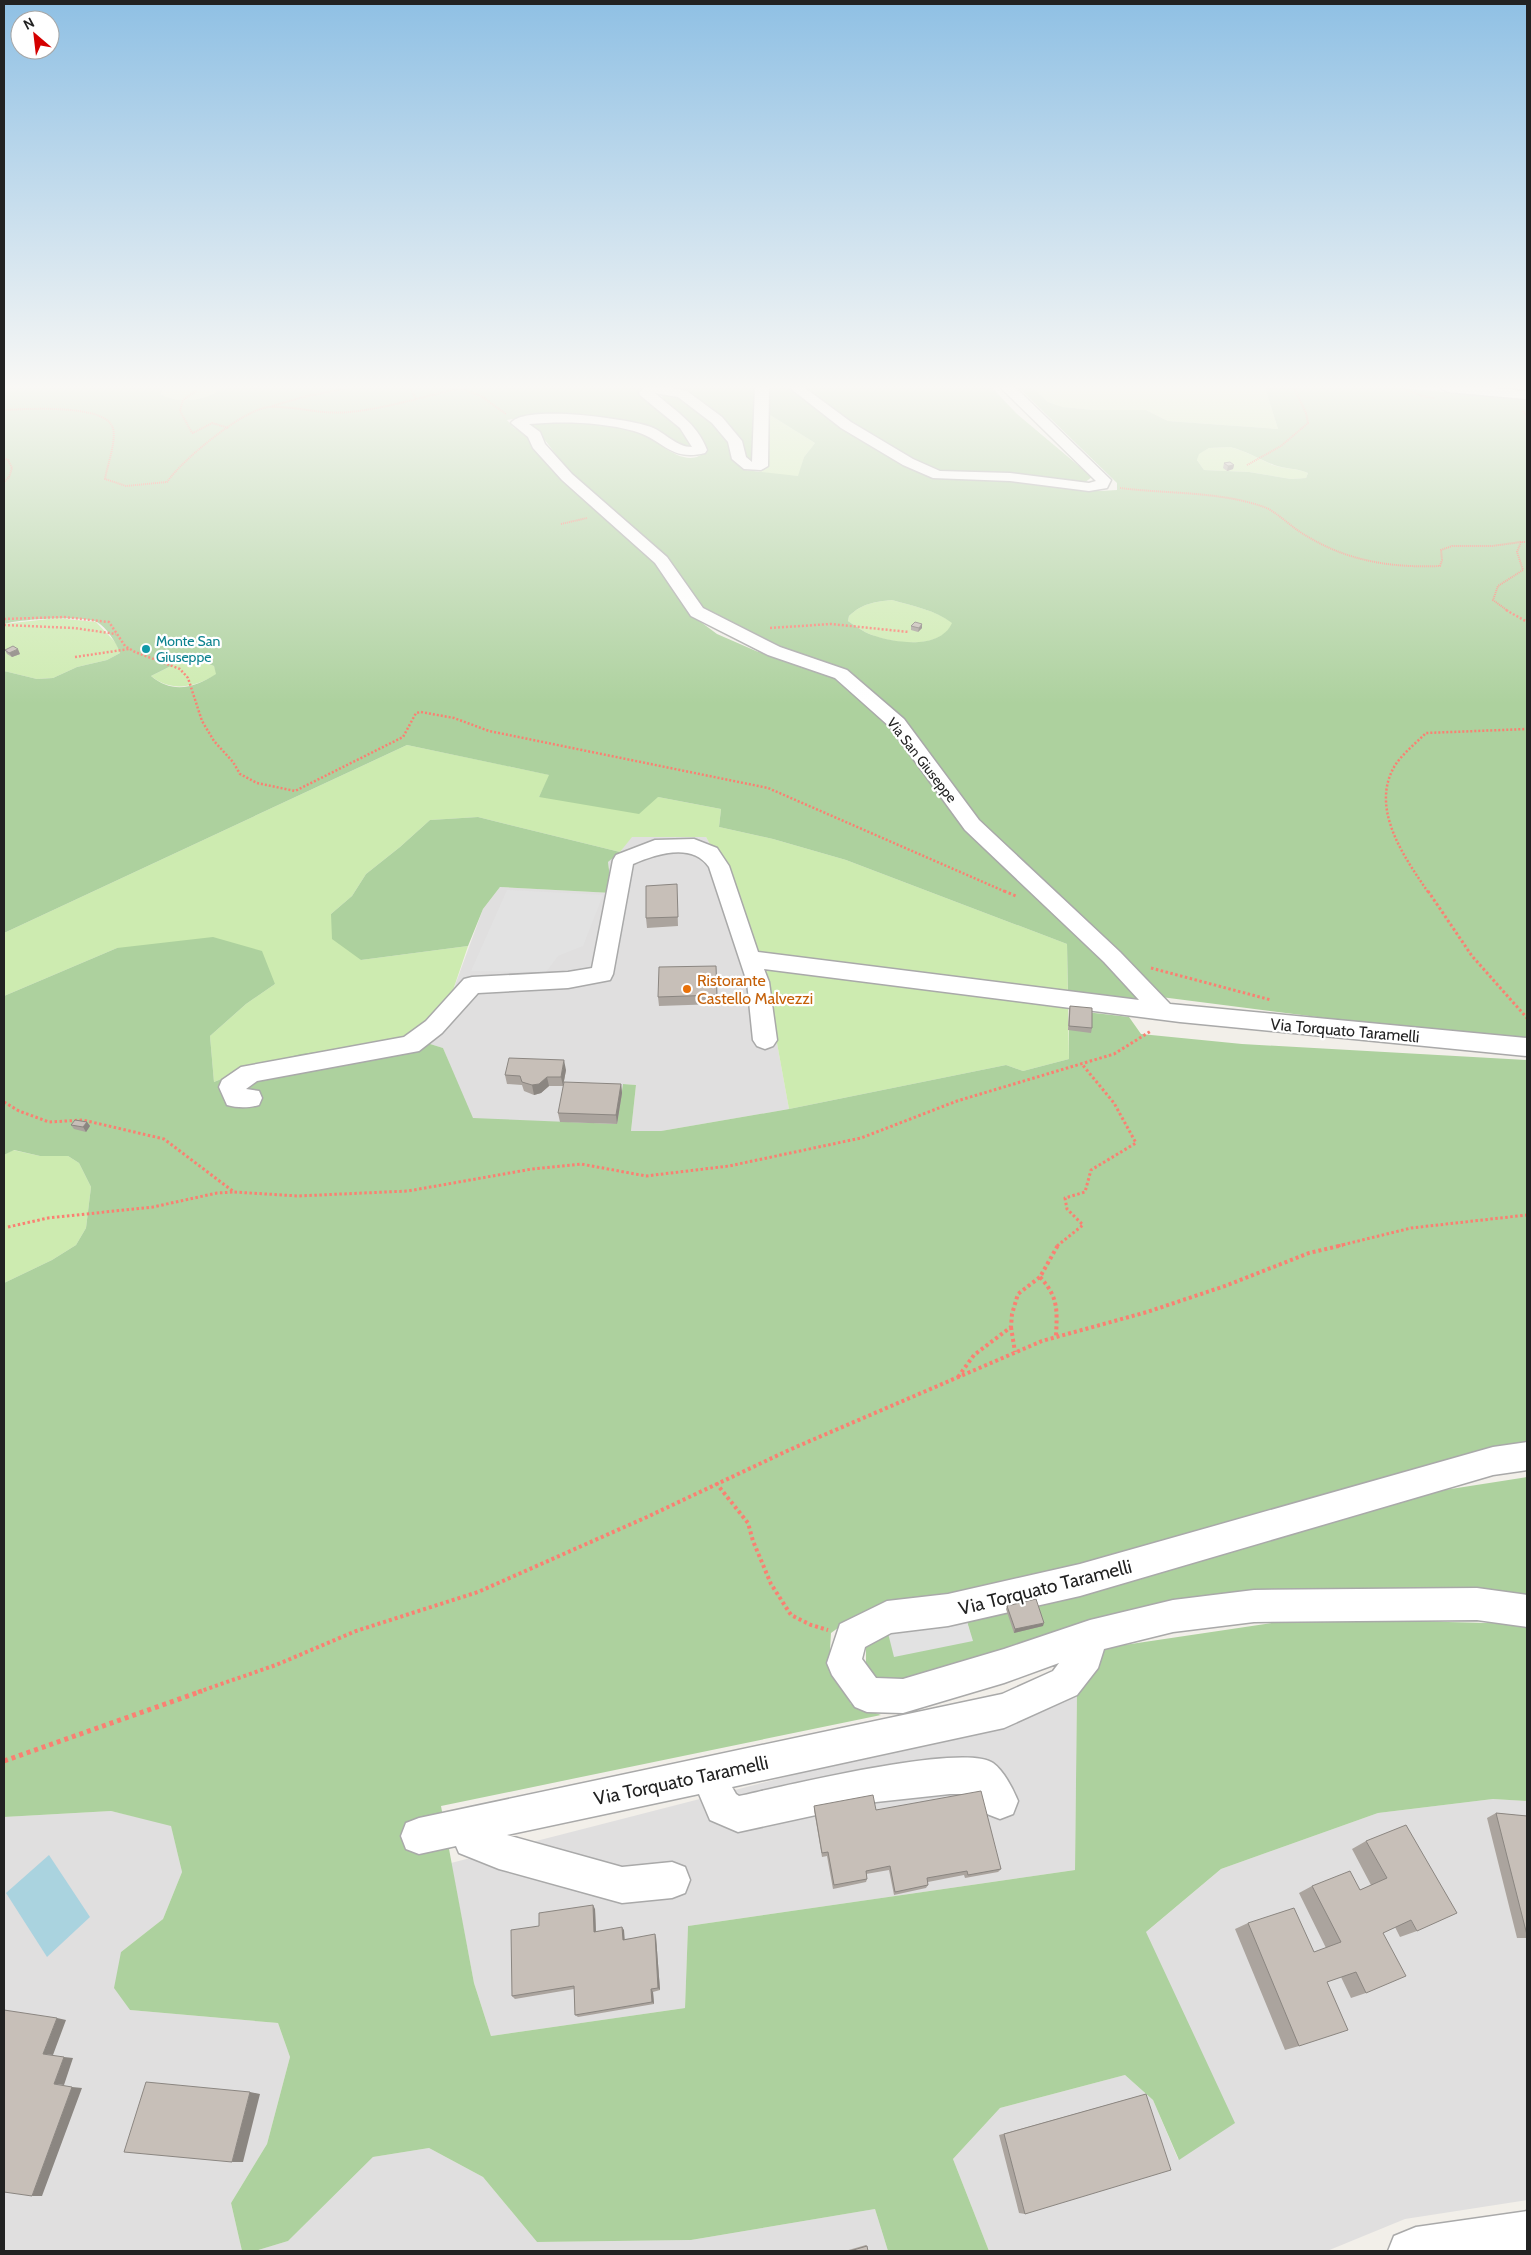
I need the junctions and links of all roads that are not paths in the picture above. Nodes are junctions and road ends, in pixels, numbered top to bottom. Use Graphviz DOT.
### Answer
graph roads {
  1 [pos="585,493"];
  2 [pos="749,958"];
  3 [pos="1171,1013"];
  4 [pos="765,1040"];
  5 [pos="1527,1047"];
  6 [pos="250,1098"];
  7 [pos="1527,1456"];
  8 [pos="1527,1611"];
  9 [pos="1090,1636"];
  10 [pos="712,1774"];
  11 [pos="1000,1801"];
  12 [pos="672,1880"];
  13 [pos="1527,2232"];
  14 [pos="1409,2251"];
  1 -- 3 [label="street, Via San Giuseppe"];
  2 -- 3 [label="street, Via Torquato Taramelli"];
  2 -- 4 [label="street"];
  2 -- 6 [label="street"];
  3 -- 5 [label="street, Via Torquato Taramelli"];
  7 -- 9 [label="street, Via Torquato Taramelli"];
  8 -- 9 [label="street"];
  9 -- 10 [label="street, Via Torquato Taramelli"];
  10 -- 11 [label="street"];
  10 -- 12 [label="street, Via Torquato Taramelli"];
  13 -- 14 [label="street"];
}
